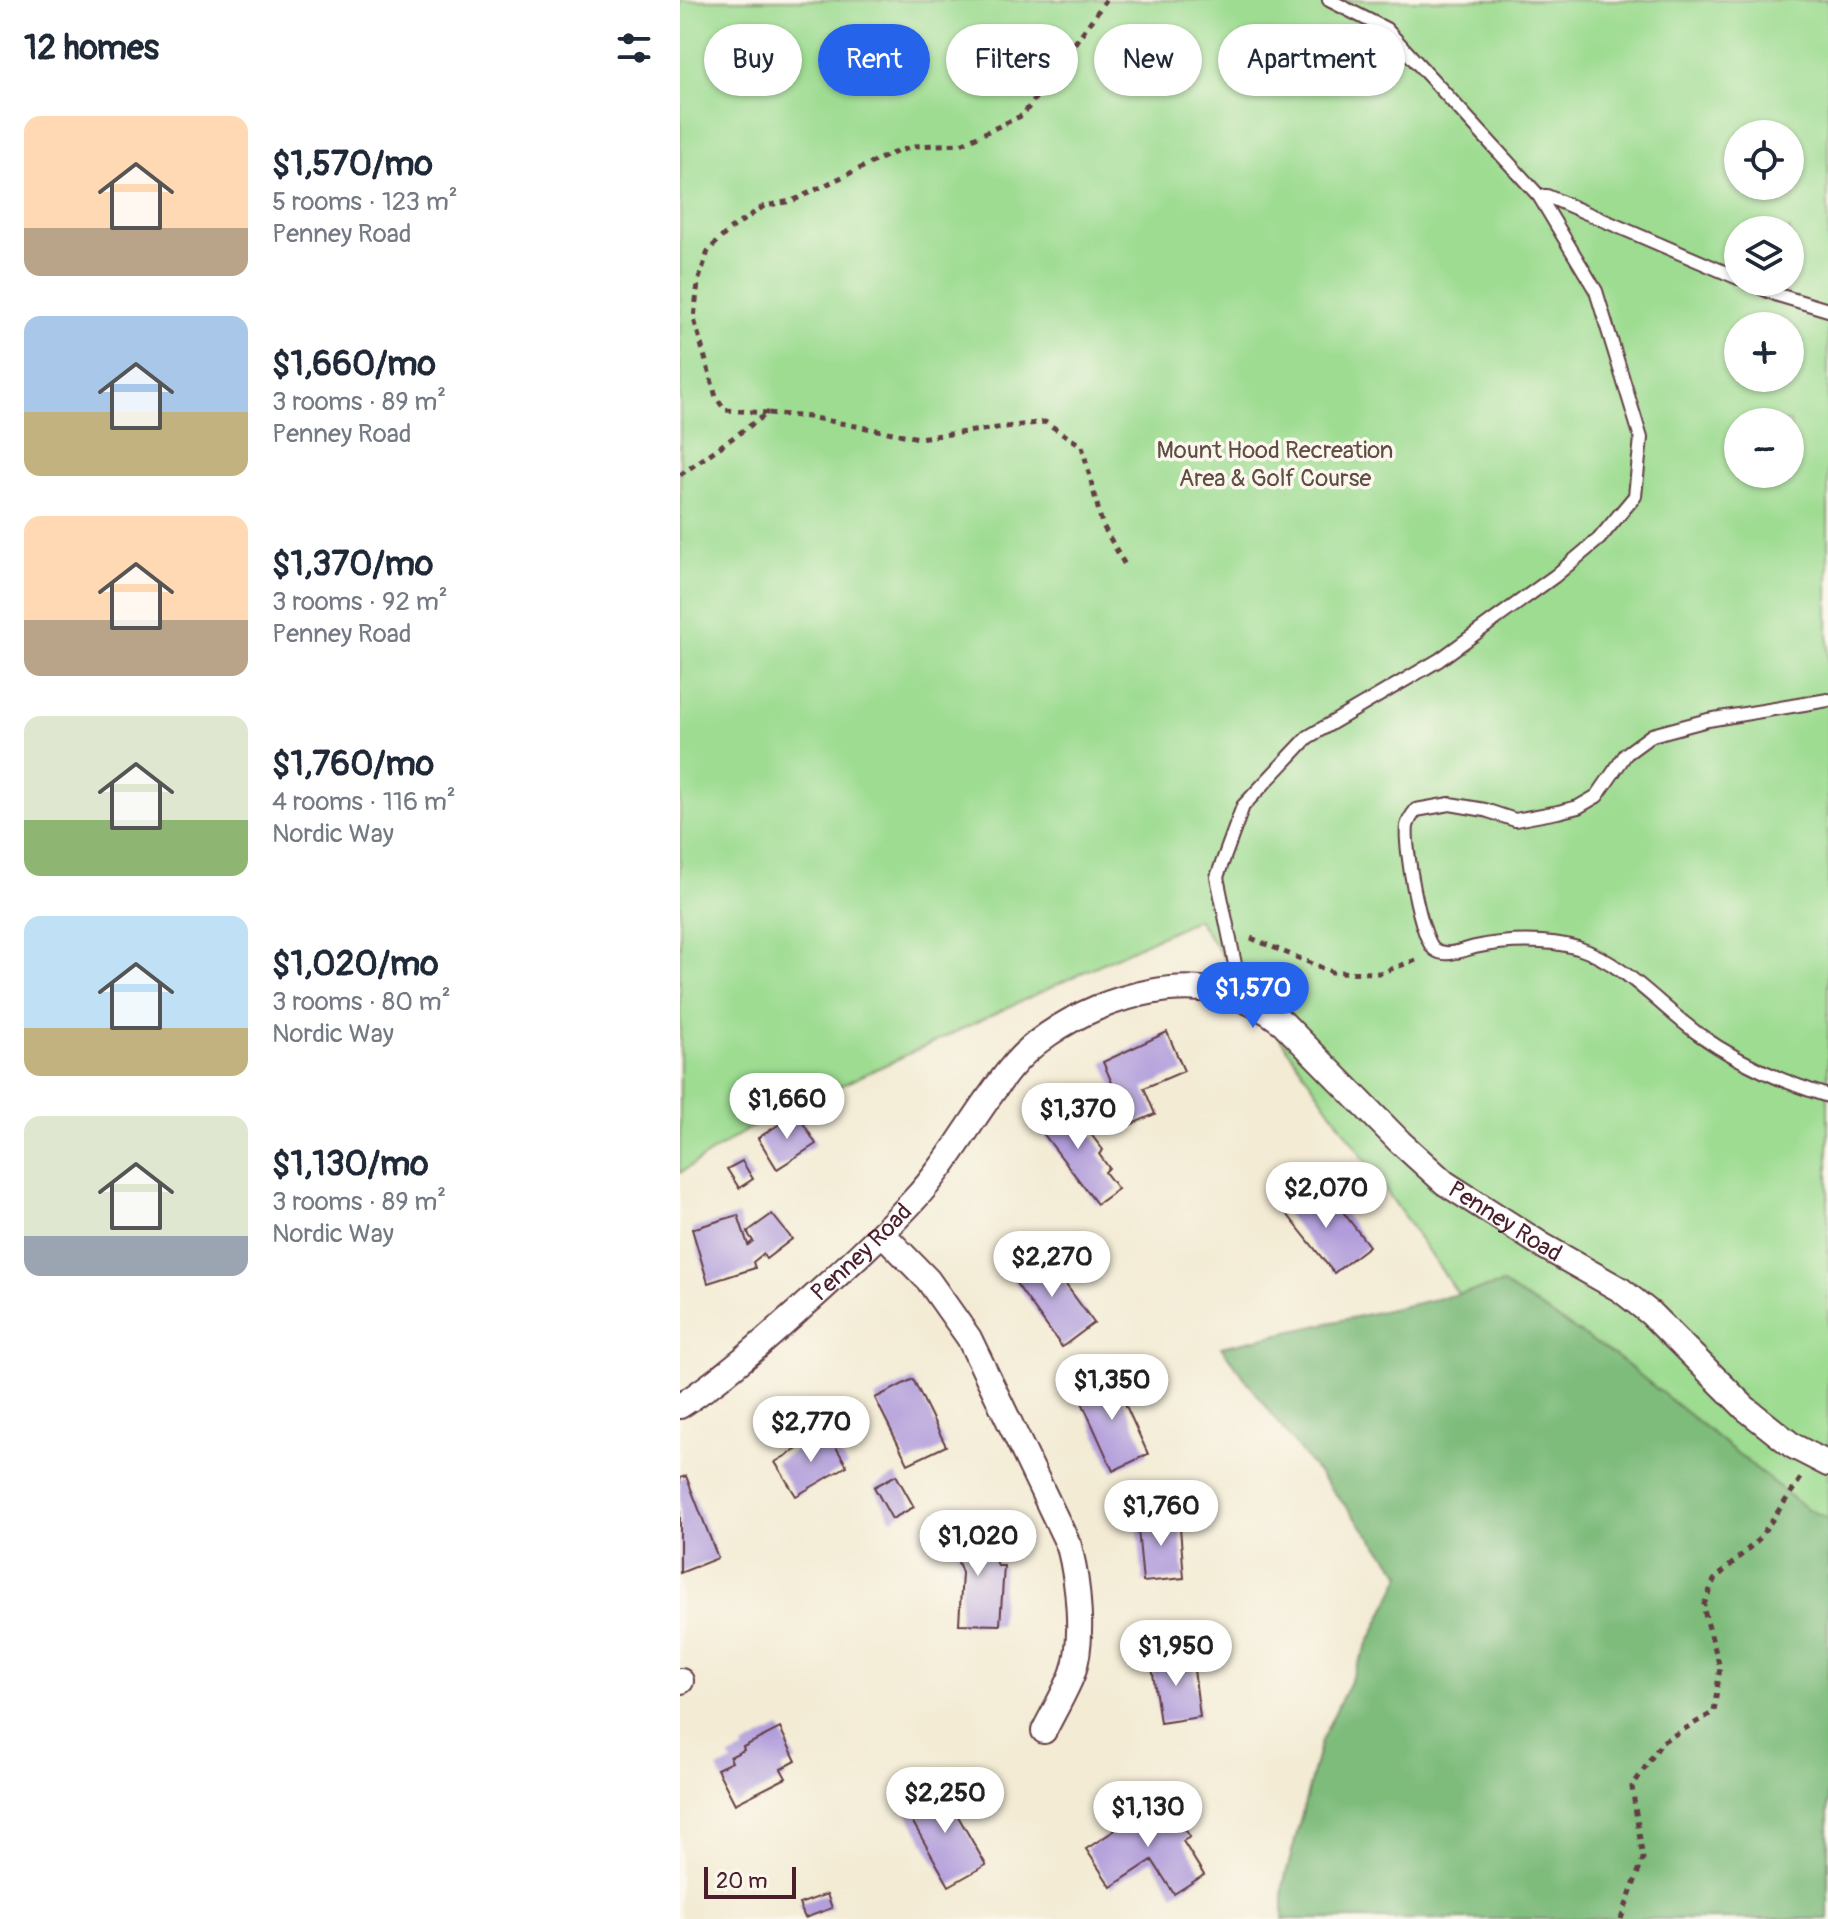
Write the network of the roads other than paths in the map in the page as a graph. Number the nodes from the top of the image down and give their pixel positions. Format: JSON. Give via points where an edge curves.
{"nodes":[{"id":1,"x":1329,"y":0,"type":"edge"},
{"id":2,"x":1539,"y":196,"type":"junction"},
{"id":3,"x":1724,"y":272,"type":"edge"},
{"id":4,"x":1781,"y":296,"type":"edge"},
{"id":5,"x":1828,"y":310,"type":"edge"},
{"id":6,"x":1828,"y":700,"type":"edge"},
{"id":7,"x":1242,"y":998,"type":"junction"},
{"id":8,"x":1828,"y":1096,"type":"edge"},
{"id":9,"x":883,"y":1234,"type":"junction"},
{"id":10,"x":680,"y":1406,"type":"edge"},
{"id":11,"x":1818,"y":1459,"type":"edge"},
{"id":12,"x":1044,"y":1731,"type":"dead end"}],
"edges":[{"from":1,"to":2,"type":"lane","via":[[1386,29]]},
{"from":2,"to":3,"type":"lane"},
{"from":2,"to":7,"type":"lane","via":[[1596,291],[1617,356],[1641,438],[1635,496],[1599,539],[1518,604],[1439,660],[1308,737],[1243,806],[1217,877]]},
{"from":4,"to":5,"type":"lane"},
{"from":6,"to":8,"type":"lane","via":[[1652,735],[1626,754],[1597,796],[1578,807],[1515,820],[1450,804],[1416,810],[1407,828],[1409,862],[1427,937],[1438,952],[1500,943],[1580,949],[1609,963],[1720,1048]]},
{"from":7,"to":9,"type":"street","name":"Penney Road","via":[[1201,989],[1153,992],[1102,1007],[1053,1031],[1011,1068],[918,1196]]},
{"from":7,"to":11,"type":"street","name":"Penney Road","via":[[1283,1023],[1445,1183],[1621,1290],[1745,1408]]},
{"from":9,"to":10,"type":"street","name":"Penney Road","via":[[766,1340]]},
{"from":9,"to":12,"type":"street","via":[[928,1280],[969,1338],[1069,1546],[1079,1645],[1073,1673]]}]}
